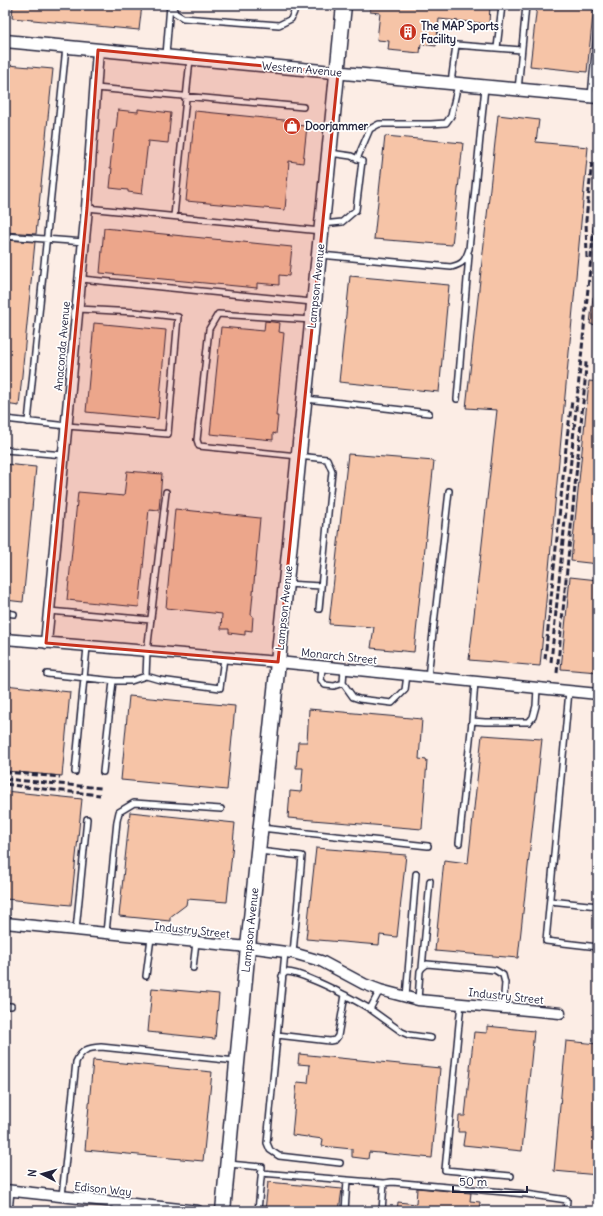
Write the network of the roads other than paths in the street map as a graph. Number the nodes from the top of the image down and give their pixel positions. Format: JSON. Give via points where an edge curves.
{"nodes":[{"id":1,"x":171,"y":5,"type":"edge"},
{"id":2,"x":297,"y":5,"type":"edge"},
{"id":3,"x":344,"y":5,"type":"edge"},
{"id":4,"x":502,"y":5,"type":"edge"},
{"id":5,"x":526,"y":5,"type":"edge"},
{"id":6,"x":598,"y":21,"type":"edge"},
{"id":7,"x":5,"y":41,"type":"edge"},
{"id":8,"x":66,"y":47,"type":"junction"},
{"id":9,"x":498,"y":48,"type":"junction"},
{"id":10,"x":98,"y":50,"type":"junction"},
{"id":11,"x":522,"y":50,"type":"junction"},
{"id":12,"x":165,"y":56,"type":"junction"},
{"id":13,"x":190,"y":59,"type":"junction"},
{"id":14,"x":338,"y":73,"type":"junction"},
{"id":15,"x":455,"y":83,"type":"junction"},
{"id":16,"x":485,"y":86,"type":"junction"},
{"id":17,"x":96,"y":88,"type":"junction"},
{"id":18,"x":518,"y":90,"type":"junction"},
{"id":19,"x":186,"y":97,"type":"junction"},
{"id":20,"x":594,"y":97,"type":"edge"},
{"id":21,"x":303,"y":107,"type":"dead end"},
{"id":22,"x":330,"y":153,"type":"junction"},
{"id":23,"x":357,"y":159,"type":"junction"},
{"id":24,"x":87,"y":208,"type":"junction"},
{"id":25,"x":174,"y":216,"type":"junction"},
{"id":26,"x":322,"y":228,"type":"junction"},
{"id":27,"x":5,"y":236,"type":"edge"},
{"id":28,"x":46,"y":239,"type":"junction"},
{"id":29,"x":84,"y":242,"type":"junction"},
{"id":30,"x":469,"y":249,"type":"junction"},
{"id":31,"x":319,"y":255,"type":"junction"},
{"id":32,"x":80,"y":279,"type":"junction"},
{"id":33,"x":315,"y":302,"type":"junction"},
{"id":34,"x":78,"y":309,"type":"junction"},
{"id":35,"x":313,"y":320,"type":"junction"},
{"id":36,"x":305,"y":399,"type":"junction"},
{"id":37,"x":457,"y":399,"type":"dead end"},
{"id":38,"x":429,"y":413,"type":"dead end"},
{"id":39,"x":5,"y":419,"type":"edge"},
{"id":40,"x":28,"y":422,"type":"junction"},
{"id":41,"x":66,"y":426,"type":"junction"},
{"id":42,"x":5,"y":450,"type":"edge"},
{"id":43,"x":64,"y":455,"type":"junction"},
{"id":44,"x":299,"y":456,"type":"junction"},
{"id":45,"x":449,"y":491,"type":"dead end"},
{"id":46,"x":166,"y":492,"type":"dead end"},
{"id":47,"x":286,"y":584,"type":"junction"},
{"id":48,"x":321,"y":586,"type":"junction"},
{"id":49,"x":319,"y":609,"type":"dead end"},
{"id":50,"x":49,"y":611,"type":"junction"},
{"id":51,"x":5,"y":614,"type":"edge"},
{"id":52,"x":14,"y":614,"type":"dead end"},
{"id":53,"x":151,"y":620,"type":"junction"},
{"id":54,"x":5,"y":639,"type":"edge"},
{"id":55,"x":46,"y":643,"type":"junction"},
{"id":56,"x":87,"y":647,"type":"junction"},
{"id":57,"x":148,"y":652,"type":"junction"},
{"id":58,"x":224,"y":658,"type":"junction"},
{"id":59,"x":278,"y":662,"type":"junction"},
{"id":60,"x":322,"y":667,"type":"junction"},
{"id":61,"x":344,"y":669,"type":"junction"},
{"id":62,"x":47,"y":674,"type":"dead end"},
{"id":63,"x":407,"y":675,"type":"junction"},
{"id":64,"x":146,"y":676,"type":"junction"},
{"id":65,"x":428,"y":677,"type":"junction"},
{"id":66,"x":84,"y":678,"type":"junction"},
{"id":67,"x":113,"y":681,"type":"junction"},
{"id":68,"x":475,"y":682,"type":"junction"},
{"id":69,"x":343,"y":683,"type":"junction"},
{"id":70,"x":537,"y":688,"type":"junction"},
{"id":71,"x":569,"y":691,"type":"junction"},
{"id":72,"x":598,"y":694,"type":"edge"},
{"id":73,"x":472,"y":720,"type":"junction"},
{"id":74,"x":75,"y":772,"type":"dead end"},
{"id":75,"x":103,"y":772,"type":"dead end"},
{"id":76,"x":221,"y":809,"type":"dead end"},
{"id":77,"x":88,"y":818,"type":"dead end"},
{"id":78,"x":260,"y":828,"type":"junction"},
{"id":79,"x":459,"y":843,"type":"dead end"},
{"id":80,"x":428,"y":846,"type":"dead end"},
{"id":81,"x":258,"y":851,"type":"junction"},
{"id":82,"x":416,"y":874,"type":"dead end"},
{"id":83,"x":430,"y":881,"type":"dead end"},
{"id":84,"x":550,"y":901,"type":"junction"},
{"id":85,"x":598,"y":906,"type":"edge"},
{"id":86,"x":5,"y":923,"type":"edge"},
{"id":87,"x":76,"y":930,"type":"junction"},
{"id":88,"x":106,"y":933,"type":"junction"},
{"id":89,"x":151,"y":938,"type":"junction"},
{"id":90,"x":196,"y":942,"type":"junction"},
{"id":91,"x":598,"y":946,"type":"edge"},
{"id":92,"x":248,"y":947,"type":"junction"},
{"id":93,"x":289,"y":952,"type":"junction"},
{"id":94,"x":193,"y":968,"type":"dead end"},
{"id":95,"x":422,"y":968,"type":"junction"},
{"id":96,"x":146,"y":976,"type":"dead end"},
{"id":97,"x":282,"y":976,"type":"junction"},
{"id":98,"x":380,"y":990,"type":"junction"},
{"id":99,"x":345,"y":995,"type":"junction"},
{"id":100,"x":406,"y":997,"type":"junction"},
{"id":101,"x":418,"y":1000,"type":"junction"},
{"id":102,"x":461,"y":1003,"type":"junction"},
{"id":103,"x":5,"y":1006,"type":"edge"},
{"id":104,"x":11,"y":1006,"type":"dead end"},
{"id":105,"x":503,"y":1007,"type":"junction"},
{"id":106,"x":370,"y":1009,"type":"junction"},
{"id":107,"x":560,"y":1013,"type":"dead end"},
{"id":108,"x":277,"y":1035,"type":"junction"},
{"id":109,"x":431,"y":1038,"type":"dead end"},
{"id":110,"x":237,"y":1061,"type":"junction"},
{"id":111,"x":340,"y":1163,"type":"dead end"},
{"id":112,"x":228,"y":1164,"type":"junction"},
{"id":113,"x":261,"y":1173,"type":"junction"},
{"id":114,"x":512,"y":1176,"type":"dead end"},
{"id":115,"x":347,"y":1180,"type":"junction"},
{"id":116,"x":384,"y":1183,"type":"junction"},
{"id":117,"x":8,"y":1191,"type":"edge"},
{"id":118,"x":62,"y":1196,"type":"junction"},
{"id":119,"x":117,"y":1207,"type":"edge"},
{"id":120,"x":9,"y":1211,"type":"edge"},
{"id":121,"x":198,"y":1211,"type":"edge"},
{"id":122,"x":223,"y":1211,"type":"edge"},
{"id":123,"x":258,"y":1211,"type":"edge"},
{"id":124,"x":345,"y":1211,"type":"edge"},
{"id":125,"x":382,"y":1211,"type":"edge"},
{"id":126,"x":566,"y":1211,"type":"edge"}],
"edges":[{"from":1,"to":2,"type":"lane","via":[[175,13],[183,18],[279,25],[291,19]]},
{"from":1,"to":12,"type":"lane"},
{"from":3,"to":14,"type":"main road","name":"Lampson Avenue"},
{"from":4,"to":9,"type":"lane"},
{"from":5,"to":11,"type":"lane"},
{"from":6,"to":20,"type":"lane"},
{"from":7,"to":8,"type":"street","name":"Western Avenue"},
{"from":8,"to":10,"type":"street","name":"Western Avenue"},
{"from":8,"to":28,"type":"lane"},
{"from":9,"to":11,"type":"lane"},
{"from":9,"to":15,"type":"lane","via":[[456,45]]},
{"from":10,"to":12,"type":"street","name":"Western Avenue"},
{"from":10,"to":17,"type":"street","name":"Anaconda Avenue"},
{"from":11,"to":18,"type":"lane"},
{"from":12,"to":13,"type":"street","name":"Western Avenue"},
{"from":13,"to":14,"type":"street","name":"Western Avenue"},
{"from":13,"to":19,"type":"lane"},
{"from":14,"to":15,"type":"street","name":"Western Avenue"},
{"from":14,"to":22,"type":"main road","name":"Lampson Avenue"},
{"from":15,"to":16,"type":"street","name":"Western Avenue"},
{"from":15,"to":23,"type":"lane","via":[[451,116],[446,123],[379,124],[370,129]]},
{"from":16,"to":18,"type":"street","name":"Western Avenue"},
{"from":16,"to":30,"type":"lane"},
{"from":17,"to":19,"type":"lane"},
{"from":17,"to":24,"type":"street","name":"Anaconda Avenue"},
{"from":18,"to":20,"type":"street","name":"Western Avenue"},
{"from":19,"to":21,"type":"lane"},
{"from":19,"to":25,"type":"lane"},
{"from":22,"to":23,"type":"lane"},
{"from":22,"to":26,"type":"main road","name":"Lampson Avenue"},
{"from":23,"to":26,"type":"lane","via":[[362,161],[356,210],[342,222]]},
{"from":24,"to":25,"type":"lane"},
{"from":24,"to":29,"type":"street","name":"Anaconda Avenue"},
{"from":25,"to":26,"type":"lane"},
{"from":26,"to":31,"type":"main road","name":"Lampson Avenue"},
{"from":27,"to":28,"type":"lane"},
{"from":28,"to":29,"type":"lane"},
{"from":28,"to":40,"type":"lane"},
{"from":29,"to":32,"type":"street","name":"Anaconda Avenue"},
{"from":30,"to":31,"type":"lane","via":[[466,259],[460,265],[451,266]]},
{"from":30,"to":37,"type":"lane"},
{"from":31,"to":33,"type":"main road","name":"Lampson Avenue"},
{"from":32,"to":33,"type":"lane"},
{"from":32,"to":34,"type":"street","name":"Anaconda Avenue"},
{"from":33,"to":35,"type":"main road","name":"Lampson Avenue"},
{"from":34,"to":41,"type":"street","name":"Anaconda Avenue"},
{"from":34,"to":41,"type":"lane","via":[[178,317],[168,434]]},
{"from":35,"to":36,"type":"main road","name":"Lampson Avenue"},
{"from":35,"to":44,"type":"lane","via":[[218,314],[209,329],[196,440],[199,446]]},
{"from":36,"to":38,"type":"lane"},
{"from":36,"to":44,"type":"main road","name":"Lampson Avenue"},
{"from":39,"to":40,"type":"lane"},
{"from":40,"to":41,"type":"lane"},
{"from":41,"to":43,"type":"street","name":"Anaconda Avenue"},
{"from":42,"to":43,"type":"lane"},
{"from":43,"to":50,"type":"street","name":"Anaconda Avenue"},
{"from":44,"to":47,"type":"main road","name":"Lampson Avenue"},
{"from":44,"to":48,"type":"lane","via":[[327,459],[332,471]]},
{"from":45,"to":65,"type":"lane"},
{"from":46,"to":53,"type":"lane"},
{"from":47,"to":48,"type":"lane"},
{"from":47,"to":59,"type":"main road","name":"Lampson Avenue"},
{"from":48,"to":49,"type":"lane"},
{"from":50,"to":53,"type":"lane"},
{"from":50,"to":55,"type":"street","name":"Anaconda Avenue"},
{"from":51,"to":52,"type":"lane"},
{"from":53,"to":57,"type":"lane"},
{"from":54,"to":55,"type":"street","name":"Monarch Street"},
{"from":55,"to":56,"type":"street","name":"Monarch Street"},
{"from":56,"to":57,"type":"street","name":"Monarch Street"},
{"from":56,"to":66,"type":"lane"},
{"from":57,"to":58,"type":"street","name":"Monarch Street"},
{"from":57,"to":64,"type":"lane"},
{"from":58,"to":59,"type":"street","name":"Monarch Street"},
{"from":58,"to":64,"type":"lane","via":[[220,688]]},
{"from":59,"to":60,"type":"street","name":"Monarch Street"},
{"from":59,"to":78,"type":"main road","name":"Lampson Avenue"},
{"from":60,"to":61,"type":"street","name":"Monarch Street"},
{"from":60,"to":69,"type":"lane","via":[[321,680],[325,685]]},
{"from":61,"to":63,"type":"street","name":"Monarch Street"},
{"from":61,"to":69,"type":"lane"},
{"from":62,"to":66,"type":"lane"},
{"from":63,"to":65,"type":"street","name":"Monarch Street"},
{"from":63,"to":69,"type":"lane","via":[[406,690],[392,703],[353,697]]},
{"from":64,"to":67,"type":"lane","via":[[131,681]]},
{"from":65,"to":68,"type":"street","name":"Monarch Street"},
{"from":66,"to":67,"type":"lane"},
{"from":66,"to":74,"type":"lane"},
{"from":67,"to":75,"type":"lane"},
{"from":68,"to":70,"type":"street","name":"Monarch Street"},
{"from":68,"to":73,"type":"lane"},
{"from":70,"to":71,"type":"street","name":"Monarch Street"},
{"from":70,"to":73,"type":"lane","via":[[536,706],[529,722]]},
{"from":71,"to":72,"type":"street","name":"Monarch Street"},
{"from":71,"to":84,"type":"lane"},
{"from":73,"to":79,"type":"lane"},
{"from":76,"to":88,"type":"lane","via":[[134,803],[119,812]]},
{"from":77,"to":87,"type":"lane"},
{"from":78,"to":80,"type":"lane"},
{"from":78,"to":81,"type":"main road","name":"Lampson Avenue"},
{"from":81,"to":92,"type":"main road","name":"Lampson Avenue"},
{"from":81,"to":93,"type":"lane","via":[[302,856]]},
{"from":82,"to":100,"type":"lane"},
{"from":83,"to":95,"type":"lane"},
{"from":84,"to":85,"type":"lane"},
{"from":84,"to":91,"type":"lane","via":[[546,941]]},
{"from":86,"to":87,"type":"street","name":"Industry Street"},
{"from":87,"to":88,"type":"street","name":"Industry Street"},
{"from":88,"to":89,"type":"street","name":"Industry Street"},
{"from":89,"to":90,"type":"street","name":"Industry Street"},
{"from":89,"to":96,"type":"lane"},
{"from":90,"to":92,"type":"street","name":"Industry Street"},
{"from":90,"to":94,"type":"lane"},
{"from":92,"to":93,"type":"street","name":"Industry Street"},
{"from":92,"to":110,"type":"main road","name":"Lampson Avenue"},
{"from":93,"to":97,"type":"lane"},
{"from":93,"to":98,"type":"street","name":"Industry Street","via":[[321,961]]},
{"from":95,"to":101,"type":"lane"},
{"from":95,"to":105,"type":"lane","via":[[427,964],[495,970],[502,975],[505,982]]},
{"from":97,"to":99,"type":"lane","via":[[286,972],[301,975]]},
{"from":97,"to":108,"type":"lane"},
{"from":98,"to":100,"type":"street","name":"Industry Street"},
{"from":98,"to":106,"type":"lane"},
{"from":99,"to":106,"type":"lane"},
{"from":99,"to":108,"type":"lane","via":[[338,1036],[335,1040]]},
{"from":100,"to":101,"type":"street","name":"Industry Street"},
{"from":101,"to":102,"type":"street","name":"Industry Street"},
{"from":102,"to":105,"type":"street","name":"Industry Street"},
{"from":102,"to":114,"type":"lane","via":[[446,1170]]},
{"from":103,"to":104,"type":"lane"},
{"from":105,"to":107,"type":"street","name":"Industry Street"},
{"from":106,"to":109,"type":"lane","via":[[402,1032]]},
{"from":108,"to":111,"type":"lane","via":[[267,1143],[270,1150],[278,1156]]},
{"from":110,"to":112,"type":"main road","name":"Lampson Avenue"},
{"from":110,"to":118,"type":"lane","via":[[101,1047],[85,1050],[76,1062]]},
{"from":112,"to":113,"type":"lane","via":[[262,1167]]},
{"from":112,"to":122,"type":"main road","name":"Lampson Avenue"},
{"from":113,"to":115,"type":"lane"},
{"from":113,"to":123,"type":"lane"},
{"from":115,"to":116,"type":"lane"},
{"from":115,"to":124,"type":"lane"},
{"from":116,"to":125,"type":"lane"},
{"from":116,"to":126,"type":"lane","via":[[478,1189],[567,1200]]},
{"from":117,"to":118,"type":"street","name":"Edison Way"},
{"from":117,"to":120,"type":"lane"},
{"from":118,"to":119,"type":"street","name":"Edison Way"},
{"from":119,"to":121,"type":"street","name":"Edison Way"}]}
